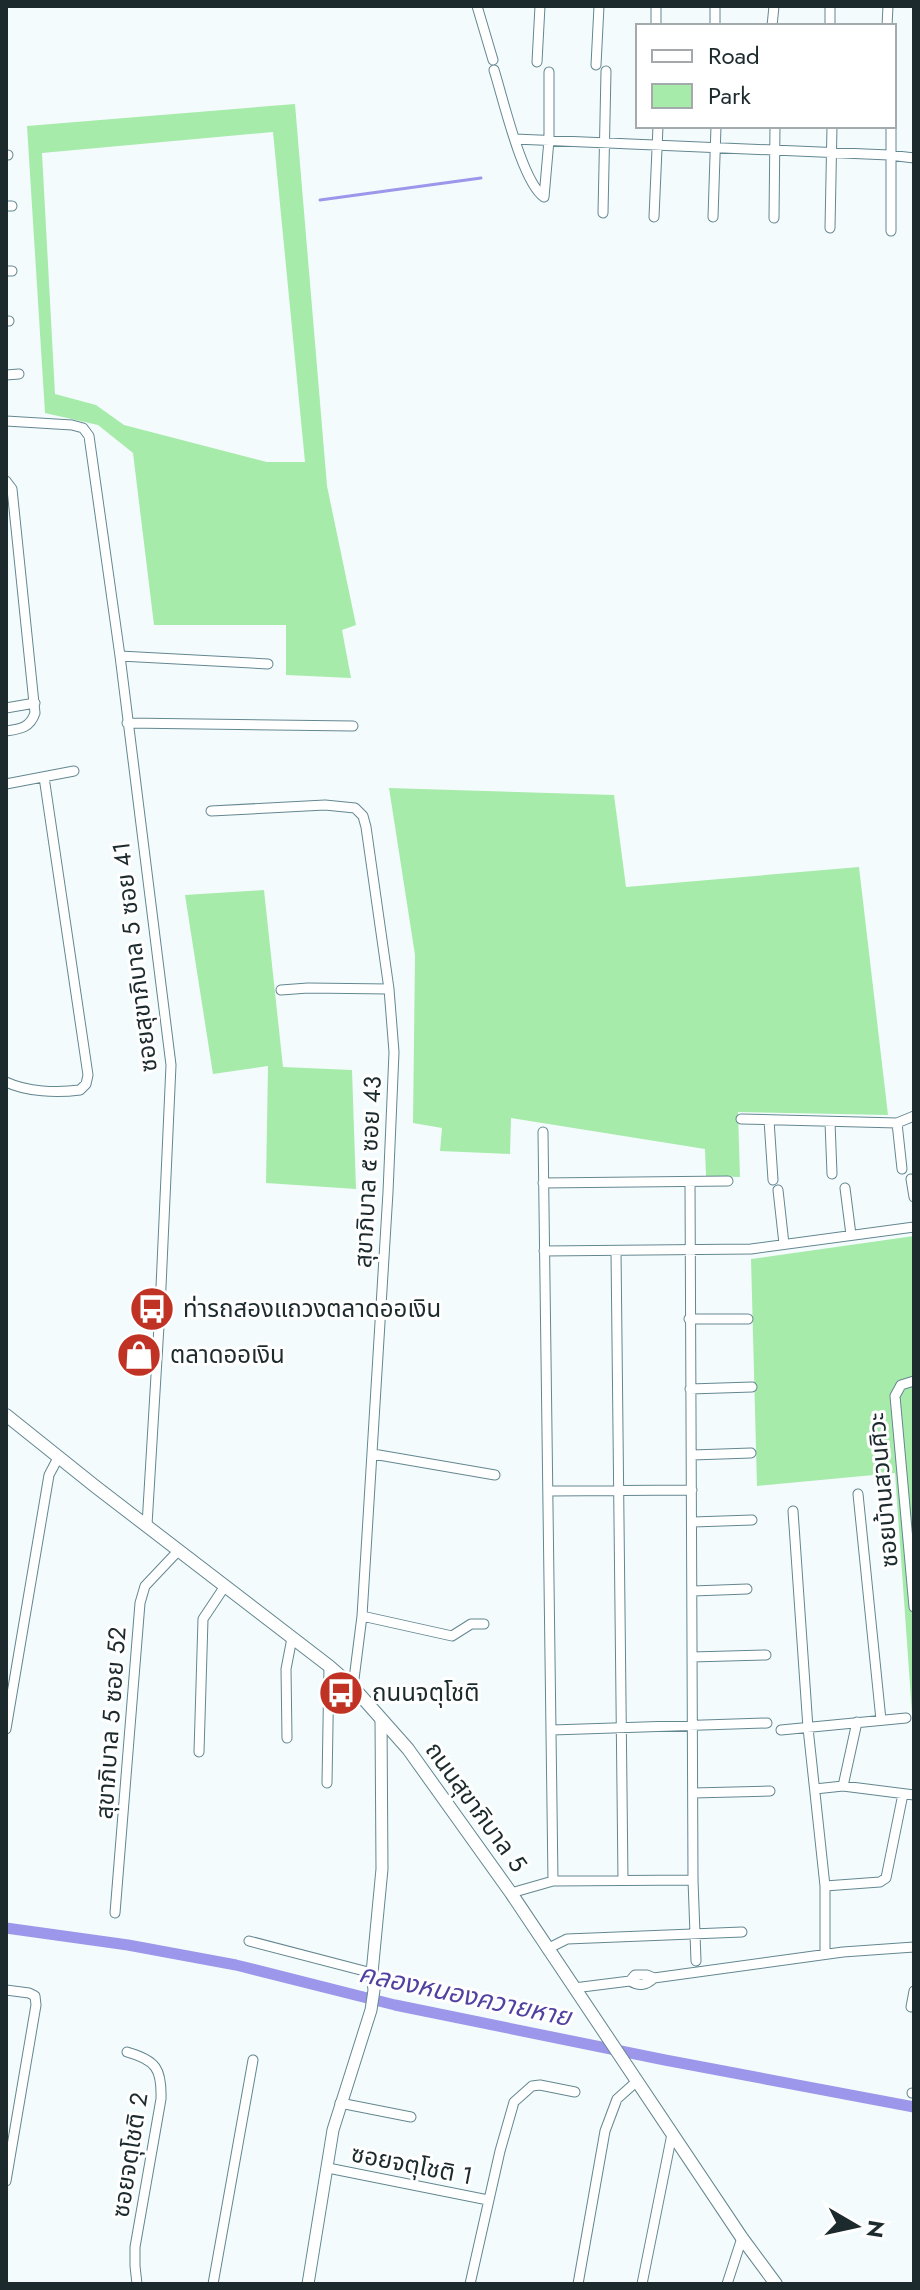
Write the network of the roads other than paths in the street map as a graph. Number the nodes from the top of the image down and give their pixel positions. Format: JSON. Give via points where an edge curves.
{"nodes":[{"id":1,"x":477,"y":6,"type":"edge"},
{"id":2,"x":540,"y":6,"type":"edge"},
{"id":3,"x":599,"y":6,"type":"edge"},
{"id":4,"x":537,"y":62,"type":"dead end"},
{"id":5,"x":596,"y":65,"type":"dead end"},
{"id":6,"x":606,"y":71,"type":"dead end"},
{"id":7,"x":549,"y":72,"type":"dead end"},
{"id":8,"x":658,"y":128,"type":"edge"},
{"id":9,"x":716,"y":128,"type":"edge"},
{"id":10,"x":775,"y":128,"type":"edge"},
{"id":11,"x":832,"y":128,"type":"edge"},
{"id":12,"x":891,"y":128,"type":"edge"},
{"id":13,"x":515,"y":139,"type":"junction"},
{"id":14,"x":549,"y":140,"type":"junction"},
{"id":15,"x":605,"y":143,"type":"junction"},
{"id":16,"x":658,"y":145,"type":"junction"},
{"id":17,"x":716,"y":149,"type":"junction"},
{"id":18,"x":775,"y":150,"type":"junction"},
{"id":19,"x":830,"y":152,"type":"junction"},
{"id":20,"x":889,"y":155,"type":"junction"},
{"id":21,"x":914,"y":158,"type":"edge"},
{"id":22,"x":603,"y":213,"type":"dead end"},
{"id":23,"x":654,"y":217,"type":"dead end"},
{"id":24,"x":713,"y":217,"type":"dead end"},
{"id":25,"x":774,"y":218,"type":"dead end"},
{"id":26,"x":830,"y":228,"type":"dead end"},
{"id":27,"x":891,"y":231,"type":"dead end"},
{"id":28,"x":19,"y":374,"type":"dead end"},
{"id":29,"x":6,"y":375,"type":"edge"},
{"id":30,"x":6,"y":421,"type":"edge"},
{"id":31,"x":6,"y":481,"type":"edge"},
{"id":32,"x":120,"y":656,"type":"junction"},
{"id":33,"x":268,"y":664,"type":"dead end"},
{"id":34,"x":35,"y":703,"type":"junction"},
{"id":35,"x":6,"y":708,"type":"edge"},
{"id":36,"x":127,"y":723,"type":"junction"},
{"id":37,"x":353,"y":726,"type":"dead end"},
{"id":38,"x":6,"y":731,"type":"edge"},
{"id":39,"x":74,"y":771,"type":"dead end"},
{"id":40,"x":44,"y":777,"type":"junction"},
{"id":41,"x":6,"y":784,"type":"edge"},
{"id":42,"x":211,"y":811,"type":"dead end"},
{"id":43,"x":389,"y":989,"type":"junction"},
{"id":44,"x":281,"y":990,"type":"dead end"},
{"id":45,"x":9,"y":1086,"type":"edge"},
{"id":46,"x":914,"y":1116,"type":"edge"},
{"id":47,"x":741,"y":1119,"type":"dead end"},
{"id":48,"x":769,"y":1120,"type":"junction"},
{"id":49,"x":830,"y":1122,"type":"junction"},
{"id":50,"x":897,"y":1123,"type":"junction"},
{"id":51,"x":543,"y":1132,"type":"dead end"},
{"id":52,"x":902,"y":1169,"type":"dead end"},
{"id":53,"x":832,"y":1174,"type":"dead end"},
{"id":54,"x":911,"y":1179,"type":"dead end"},
{"id":55,"x":728,"y":1181,"type":"dead end"},
{"id":56,"x":690,"y":1182,"type":"junction"},
{"id":57,"x":543,"y":1183,"type":"junction"},
{"id":58,"x":845,"y":1188,"type":"dead end"},
{"id":59,"x":914,"y":1197,"type":"edge"},
{"id":60,"x":914,"y":1227,"type":"edge"},
{"id":61,"x":851,"y":1235,"type":"junction"},
{"id":62,"x":784,"y":1244,"type":"junction"},
{"id":63,"x":690,"y":1250,"type":"junction"},
{"id":64,"x":544,"y":1251,"type":"junction"},
{"id":65,"x":616,"y":1251,"type":"junction"},
{"id":66,"x":689,"y":1319,"type":"junction"},
{"id":67,"x":748,"y":1319,"type":"dead end"},
{"id":68,"x":914,"y":1381,"type":"edge"},
{"id":69,"x":752,"y":1387,"type":"dead end"},
{"id":70,"x":690,"y":1389,"type":"junction"},
{"id":71,"x":6,"y":1415,"type":"edge"},
{"id":72,"x":751,"y":1453,"type":"dead end"},
{"id":73,"x":373,"y":1454,"type":"junction"},
{"id":74,"x":692,"y":1455,"type":"junction"},
{"id":75,"x":59,"y":1456,"type":"junction"},
{"id":76,"x":495,"y":1475,"type":"dead end"},
{"id":77,"x":692,"y":1490,"type":"junction"},
{"id":78,"x":549,"y":1491,"type":"junction"},
{"id":79,"x":618,"y":1491,"type":"junction"},
{"id":80,"x":858,"y":1494,"type":"dead end"},
{"id":81,"x":793,"y":1511,"type":"dead end"},
{"id":82,"x":752,"y":1520,"type":"dead end"},
{"id":83,"x":693,"y":1522,"type":"junction"},
{"id":84,"x":147,"y":1525,"type":"junction"},
{"id":85,"x":179,"y":1550,"type":"junction"},
{"id":86,"x":225,"y":1586,"type":"junction"},
{"id":87,"x":747,"y":1589,"type":"dead end"},
{"id":88,"x":693,"y":1591,"type":"junction"},
{"id":89,"x":914,"y":1607,"type":"edge"},
{"id":90,"x":362,"y":1616,"type":"junction"},
{"id":91,"x":484,"y":1624,"type":"dead end"},
{"id":92,"x":292,"y":1638,"type":"junction"},
{"id":93,"x":766,"y":1655,"type":"dead end"},
{"id":94,"x":692,"y":1657,"type":"junction"},
{"id":95,"x":329,"y":1666,"type":"junction"},
{"id":96,"x":353,"y":1687,"type":"junction"},
{"id":97,"x":906,"y":1718,"type":"dead end"},
{"id":98,"x":381,"y":1719,"type":"junction"},
{"id":99,"x":881,"y":1720,"type":"junction"},
{"id":100,"x":857,"y":1722,"type":"junction"},
{"id":101,"x":767,"y":1723,"type":"dead end"},
{"id":102,"x":692,"y":1725,"type":"junction"},
{"id":103,"x":621,"y":1728,"type":"junction"},
{"id":104,"x":808,"y":1728,"type":"junction"},
{"id":105,"x":6,"y":1729,"type":"edge"},
{"id":106,"x":552,"y":1730,"type":"junction"},
{"id":107,"x":781,"y":1730,"type":"dead end"},
{"id":108,"x":287,"y":1738,"type":"dead end"},
{"id":109,"x":199,"y":1752,"type":"dead end"},
{"id":110,"x":327,"y":1783,"type":"dead end"},
{"id":111,"x":843,"y":1786,"type":"junction"},
{"id":112,"x":815,"y":1789,"type":"junction"},
{"id":113,"x":770,"y":1791,"type":"dead end"},
{"id":114,"x":693,"y":1793,"type":"junction"},
{"id":115,"x":903,"y":1794,"type":"junction"},
{"id":116,"x":914,"y":1795,"type":"edge"},
{"id":117,"x":623,"y":1880,"type":"junction"},
{"id":118,"x":693,"y":1880,"type":"junction"},
{"id":119,"x":553,"y":1881,"type":"junction"},
{"id":120,"x":825,"y":1886,"type":"junction"},
{"id":121,"x":511,"y":1893,"type":"junction"},
{"id":122,"x":115,"y":1913,"type":"dead end"},
{"id":123,"x":742,"y":1932,"type":"dead end"},
{"id":124,"x":694,"y":1933,"type":"junction"},
{"id":125,"x":249,"y":1941,"type":"dead end"},
{"id":126,"x":914,"y":1947,"type":"edge"},
{"id":127,"x":547,"y":1949,"type":"junction"},
{"id":128,"x":825,"y":1954,"type":"junction"},
{"id":129,"x":696,"y":1961,"type":"dead end"},
{"id":130,"x":372,"y":1973,"type":"junction"},
{"id":131,"x":574,"y":1988,"type":"junction"},
{"id":132,"x":6,"y":1990,"type":"edge"},
{"id":133,"x":914,"y":1991,"type":"edge"},
{"id":134,"x":911,"y":2007,"type":"dead end"},
{"id":135,"x":127,"y":2052,"type":"dead end"},
{"id":136,"x":253,"y":2060,"type":"dead end"},
{"id":137,"x":636,"y":2082,"type":"junction"},
{"id":138,"x":575,"y":2092,"type":"dead end"},
{"id":139,"x":340,"y":2103,"type":"junction"},
{"id":140,"x":411,"y":2117,"type":"dead end"},
{"id":141,"x":672,"y":2134,"type":"junction"},
{"id":142,"x":328,"y":2168,"type":"junction"},
{"id":143,"x":6,"y":2181,"type":"edge"},
{"id":144,"x":488,"y":2200,"type":"junction"},
{"id":145,"x":742,"y":2238,"type":"junction"},
{"id":146,"x":137,"y":2284,"type":"edge"},
{"id":147,"x":213,"y":2284,"type":"edge"},
{"id":148,"x":308,"y":2284,"type":"edge"},
{"id":149,"x":470,"y":2284,"type":"edge"},
{"id":150,"x":578,"y":2284,"type":"edge"},
{"id":151,"x":642,"y":2284,"type":"edge"},
{"id":152,"x":727,"y":2284,"type":"edge"},
{"id":153,"x":776,"y":2284,"type":"edge"}],
"edges":[{"from":1,"to":13,"type":"street"},
{"from":2,"to":4,"type":"street"},
{"from":3,"to":5,"type":"street"},
{"from":6,"to":15,"type":"street"},
{"from":7,"to":14,"type":"street"},
{"from":8,"to":16,"type":"street"},
{"from":9,"to":17,"type":"street"},
{"from":10,"to":18,"type":"street"},
{"from":11,"to":19,"type":"street"},
{"from":12,"to":20,"type":"street"},
{"from":13,"to":14,"type":"street"},
{"from":13,"to":14,"type":"street","via":[[535,191],[544,197]]},
{"from":14,"to":15,"type":"street"},
{"from":15,"to":16,"type":"street"},
{"from":15,"to":22,"type":"street"},
{"from":16,"to":17,"type":"street"},
{"from":16,"to":23,"type":"street"},
{"from":17,"to":18,"type":"street"},
{"from":17,"to":24,"type":"street"},
{"from":18,"to":19,"type":"street"},
{"from":18,"to":25,"type":"street"},
{"from":19,"to":20,"type":"street"},
{"from":19,"to":26,"type":"street"},
{"from":20,"to":21,"type":"street"},
{"from":20,"to":27,"type":"street"},
{"from":28,"to":29,"type":"street"},
{"from":30,"to":32,"type":"street","name":"ซอยสุขาภิบาล 5 ซอย 41","via":[[72,425],[89,436]]},
{"from":31,"to":34,"type":"street","via":[[12,489]]},
{"from":32,"to":33,"type":"street"},
{"from":32,"to":36,"type":"street","name":"ซอยสุขาภิบาล 5 ซอย 41"},
{"from":34,"to":35,"type":"street"},
{"from":34,"to":38,"type":"street","via":[[32,722]]},
{"from":36,"to":37,"type":"street"},
{"from":36,"to":84,"type":"street","name":"ซอยสุขาภิบาล 5 ซอย 41","via":[[171,1065]]},
{"from":39,"to":40,"type":"street"},
{"from":40,"to":41,"type":"street"},
{"from":40,"to":45,"type":"street","via":[[88,1075],[80,1090]]},
{"from":42,"to":43,"type":"street","name":"สุขาภิบาล ๕ ซอย 43","via":[[355,808],[366,827]]},
{"from":43,"to":44,"type":"street"},
{"from":43,"to":73,"type":"street","name":"สุขาภิบาล ๕ ซอย 43","via":[[394,1052]]},
{"from":46,"to":50,"type":"street"},
{"from":47,"to":48,"type":"street"},
{"from":48,"to":49,"type":"street"},
{"from":48,"to":62,"type":"street"},
{"from":49,"to":50,"type":"street"},
{"from":49,"to":53,"type":"street"},
{"from":50,"to":52,"type":"street"},
{"from":51,"to":57,"type":"street"},
{"from":54,"to":59,"type":"street"},
{"from":55,"to":56,"type":"street"},
{"from":56,"to":57,"type":"street"},
{"from":56,"to":63,"type":"street"},
{"from":57,"to":64,"type":"street"},
{"from":58,"to":61,"type":"street"},
{"from":60,"to":61,"type":"street"},
{"from":61,"to":62,"type":"street"},
{"from":62,"to":63,"type":"street"},
{"from":63,"to":65,"type":"street"},
{"from":63,"to":66,"type":"street"},
{"from":64,"to":65,"type":"street"},
{"from":64,"to":78,"type":"street"},
{"from":65,"to":79,"type":"street"},
{"from":66,"to":67,"type":"street"},
{"from":66,"to":70,"type":"street"},
{"from":68,"to":89,"type":"street","name":"ซอยบ้านสวนศิวะ","via":[[901,1385],[895,1396]]},
{"from":69,"to":70,"type":"street"},
{"from":70,"to":74,"type":"street"},
{"from":71,"to":75,"type":"main road","name":"ถนนสุขาภิบาล 5"},
{"from":72,"to":74,"type":"street"},
{"from":73,"to":76,"type":"street"},
{"from":73,"to":90,"type":"street","name":"สุขาภิบาล ๕ ซอย 43"},
{"from":74,"to":77,"type":"street"},
{"from":75,"to":84,"type":"main road","name":"ถนนสุขาภิบาล 5"},
{"from":75,"to":105,"type":"street","via":[[49,1475]]},
{"from":77,"to":79,"type":"street"},
{"from":77,"to":83,"type":"street"},
{"from":78,"to":79,"type":"street"},
{"from":78,"to":106,"type":"street"},
{"from":79,"to":103,"type":"street"},
{"from":80,"to":99,"type":"street"},
{"from":81,"to":104,"type":"street"},
{"from":82,"to":83,"type":"street"},
{"from":83,"to":88,"type":"street"},
{"from":84,"to":85,"type":"main road","name":"ถนนสุขาภิบาล 5"},
{"from":85,"to":86,"type":"main road","name":"ถนนสุขาภิบาล 5"},
{"from":85,"to":122,"type":"street","name":"สุขาภิบาล 5 ซอย 52","via":[[145,1586],[140,1603]]},
{"from":86,"to":92,"type":"main road","name":"ถนนสุขาภิบาล 5"},
{"from":86,"to":109,"type":"street","via":[[203,1619]]},
{"from":87,"to":88,"type":"street"},
{"from":88,"to":94,"type":"street"},
{"from":90,"to":91,"type":"street","via":[[452,1636],[471,1624]]},
{"from":90,"to":96,"type":"street","name":"สุขาภิบาล ๕ ซอย 43"},
{"from":92,"to":95,"type":"main road","name":"ถนนสุขาภิบาล 5"},
{"from":92,"to":108,"type":"street","via":[[286,1669]]},
{"from":93,"to":94,"type":"street"},
{"from":94,"to":102,"type":"street"},
{"from":95,"to":96,"type":"main road","name":"ถนนสุขาภิบาล 5"},
{"from":95,"to":110,"type":"street"},
{"from":96,"to":98,"type":"main road","name":"ถนนสุขาภิบาล 5"},
{"from":97,"to":99,"type":"street"},
{"from":98,"to":121,"type":"main road","name":"ถนนสุขาภิบาล 5"},
{"from":98,"to":130,"type":"street","via":[[382,1869]]},
{"from":99,"to":100,"type":"street"},
{"from":100,"to":104,"type":"street"},
{"from":100,"to":111,"type":"street"},
{"from":101,"to":102,"type":"street"},
{"from":102,"to":103,"type":"street"},
{"from":102,"to":114,"type":"street"},
{"from":103,"to":106,"type":"street"},
{"from":103,"to":117,"type":"street"},
{"from":104,"to":107,"type":"street"},
{"from":104,"to":112,"type":"street"},
{"from":106,"to":119,"type":"street"},
{"from":111,"to":112,"type":"street"},
{"from":111,"to":115,"type":"street"},
{"from":112,"to":120,"type":"street"},
{"from":113,"to":114,"type":"street"},
{"from":114,"to":118,"type":"street"},
{"from":115,"to":116,"type":"street"},
{"from":115,"to":120,"type":"street","via":[[886,1878]]},
{"from":117,"to":118,"type":"street"},
{"from":117,"to":119,"type":"street"},
{"from":118,"to":124,"type":"street"},
{"from":119,"to":121,"type":"street"},
{"from":120,"to":128,"type":"street"},
{"from":121,"to":127,"type":"main road","name":"ถนนสุขาภิบาล 5"},
{"from":123,"to":124,"type":"street"},
{"from":124,"to":127,"type":"street","via":[[567,1939]]},
{"from":124,"to":129,"type":"street"},
{"from":125,"to":130,"type":"street"},
{"from":126,"to":128,"type":"street"},
{"from":127,"to":131,"type":"main road","name":"ถนนสุขาภิบาล 5"},
{"from":128,"to":131,"type":"street","via":[[654,1978],[647,1984]]},
{"from":130,"to":139,"type":"street","via":[[371,2010]]},
{"from":131,"to":137,"type":"main road","name":"ถนนสุขาภิบาล 5"},
{"from":132,"to":143,"type":"street","via":[[29,1993],[36,2005]]},
{"from":133,"to":134,"type":"street"},
{"from":135,"to":146,"type":"street","name":"ซอยจตุโชติ 2","via":[[151,2061],[162,2081],[138,2226]]},
{"from":136,"to":147,"type":"street"},
{"from":137,"to":141,"type":"main road","name":"ถนนสุขาภิบาล 5"},
{"from":137,"to":150,"type":"street","via":[[617,2099],[605,2131]]},
{"from":138,"to":144,"type":"street","via":[[532,2086],[514,2102]]},
{"from":139,"to":140,"type":"street"},
{"from":139,"to":142,"type":"street"},
{"from":141,"to":145,"type":"main road","name":"ถนนสุขาภิบาล 5"},
{"from":141,"to":151,"type":"street"},
{"from":142,"to":144,"type":"street","name":"ซอยจตุโชติ 1"},
{"from":142,"to":148,"type":"street"},
{"from":144,"to":149,"type":"street"},
{"from":145,"to":152,"type":"street"},
{"from":145,"to":153,"type":"main road","name":"ถนนสุขาภิบาล 5"}]}
